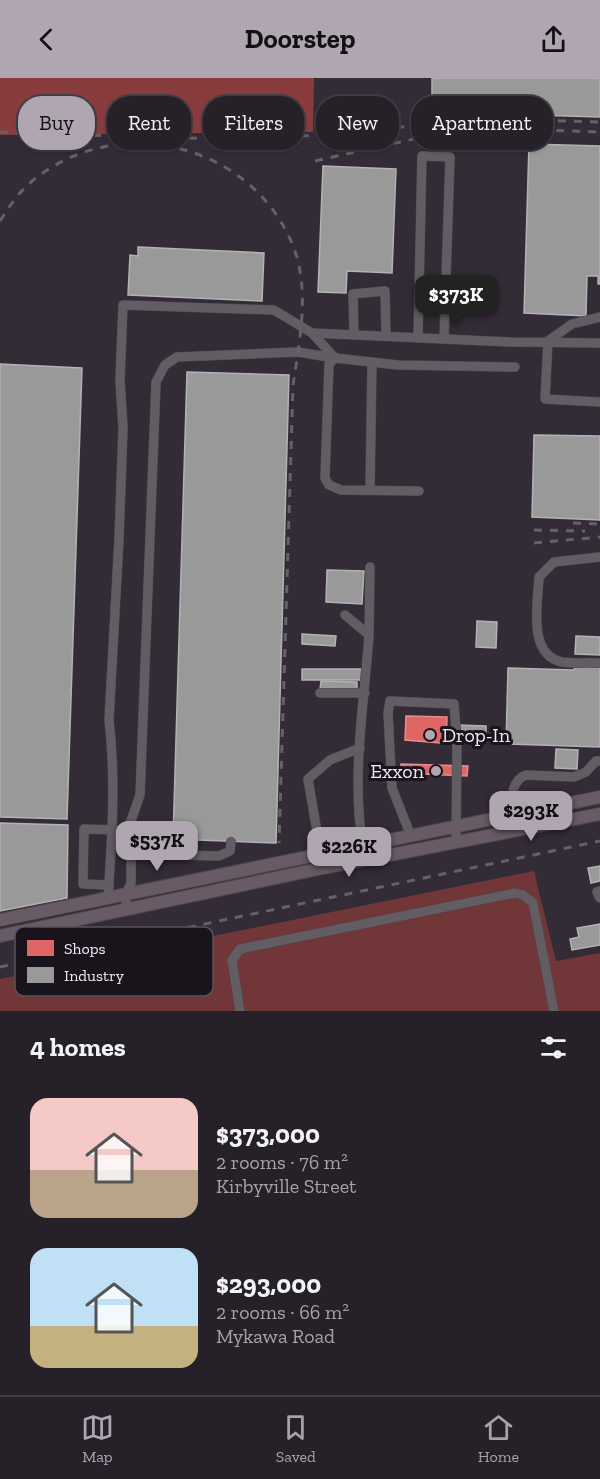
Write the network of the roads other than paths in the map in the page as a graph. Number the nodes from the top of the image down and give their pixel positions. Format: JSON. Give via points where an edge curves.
{"nodes":[{"id":1,"x":600,"y":317,"type":"edge"},
{"id":2,"x":312,"y":333,"type":"junction"},
{"id":3,"x":354,"y":335,"type":"junction"},
{"id":4,"x":386,"y":336,"type":"junction"},
{"id":5,"x":418,"y":338,"type":"junction"},
{"id":6,"x":444,"y":339,"type":"junction"},
{"id":7,"x":548,"y":341,"type":"junction"},
{"id":8,"x":600,"y":342,"type":"edge"},
{"id":9,"x":335,"y":358,"type":"junction"},
{"id":10,"x":372,"y":362,"type":"junction"},
{"id":11,"x":515,"y":368,"type":"dead end"},
{"id":12,"x":600,"y":402,"type":"edge"},
{"id":13,"x":370,"y":490,"type":"junction"},
{"id":14,"x":419,"y":491,"type":"dead end"},
{"id":15,"x":600,"y":557,"type":"edge"},
{"id":16,"x":370,"y":567,"type":"dead end"},
{"id":17,"x":345,"y":615,"type":"dead end"},
{"id":18,"x":369,"y":635,"type":"junction"},
{"id":19,"x":600,"y":663,"type":"edge"},
{"id":20,"x":320,"y":693,"type":"dead end"},
{"id":21,"x":365,"y":693,"type":"junction"},
{"id":22,"x":360,"y":748,"type":"junction"},
{"id":23,"x":600,"y":761,"type":"edge"},
{"id":24,"x":600,"y":797,"type":"edge"},
{"id":25,"x":511,"y":810,"type":"junction"},
{"id":26,"x":600,"y":814,"type":"edge"},
{"id":27,"x":455,"y":827,"type":"junction"},
{"id":28,"x":112,"y":830,"type":"junction"},
{"id":29,"x":127,"y":832,"type":"junction"},
{"id":30,"x":411,"y":836,"type":"junction"},
{"id":31,"x":231,"y":842,"type":"dead end"},
{"id":32,"x":456,"y":842,"type":"junction"},
{"id":33,"x":363,"y":847,"type":"junction"},
{"id":34,"x":131,"y":854,"type":"junction"},
{"id":35,"x":321,"y":855,"type":"junction"},
{"id":36,"x":365,"y":860,"type":"junction"},
{"id":37,"x":109,"y":885,"type":"junction"},
{"id":38,"x":600,"y":891,"type":"edge"},
{"id":39,"x":126,"y":894,"type":"junction"},
{"id":40,"x":108,"y":898,"type":"junction"},
{"id":41,"x":600,"y":898,"type":"edge"},
{"id":42,"x":126,"y":909,"type":"junction"},
{"id":43,"x":0,"y":920,"type":"edge"},
{"id":44,"x":42,"y":927,"type":"edge"},
{"id":45,"x":15,"y":933,"type":"edge"},
{"id":46,"x":0,"y":936,"type":"edge"},
{"id":47,"x":240,"y":1011,"type":"edge"},
{"id":48,"x":554,"y":1011,"type":"edge"}],
"edges":[{"from":1,"to":7,"type":"street","via":[[572,324]]},
{"from":2,"to":3,"type":"street"},
{"from":2,"to":9,"type":"street"},
{"from":2,"to":28,"type":"street","via":[[274,310],[123,305],[120,528],[109,720]]},
{"from":3,"to":4,"type":"street"},
{"from":3,"to":4,"type":"street","via":[[353,294],[384,291]]},
{"from":4,"to":5,"type":"street"},
{"from":5,"to":6,"type":"street"},
{"from":5,"to":6,"type":"street","via":[[422,156],[450,157]]},
{"from":6,"to":7,"type":"street"},
{"from":7,"to":8,"type":"street"},
{"from":7,"to":12,"type":"street","via":[[545,399]]},
{"from":9,"to":10,"type":"street"},
{"from":9,"to":13,"type":"street","via":[[329,364],[325,478],[328,485],[341,490]]},
{"from":9,"to":29,"type":"street","via":[[298,352],[177,357],[165,365],[156,382],[140,795]]},
{"from":10,"to":11,"type":"street"},
{"from":10,"to":13,"type":"street"},
{"from":13,"to":14,"type":"street"},
{"from":15,"to":19,"type":"street","via":[[554,562],[539,578],[536,634],[545,651],[559,662]]},
{"from":16,"to":18,"type":"street"},
{"from":17,"to":18,"type":"street"},
{"from":18,"to":21,"type":"street"},
{"from":20,"to":21,"type":"street"},
{"from":21,"to":22,"type":"street"},
{"from":22,"to":33,"type":"street","via":[[359,825]]},
{"from":22,"to":35,"type":"street","via":[[330,760],[308,779]]},
{"from":23,"to":25,"type":"street","via":[[574,777],[520,777],[515,782]]},
{"from":24,"to":25,"type":"main road"},
{"from":25,"to":27,"type":"main road"},
{"from":26,"to":32,"type":"main road"},
{"from":27,"to":30,"type":"main road"},
{"from":27,"to":30,"type":"street","via":[[454,704],[390,701],[392,788]]},
{"from":27,"to":32,"type":"street"},
{"from":28,"to":29,"type":"street"},
{"from":28,"to":37,"type":"street"},
{"from":28,"to":37,"type":"street","via":[[84,829],[83,884]]},
{"from":29,"to":34,"type":"street"},
{"from":30,"to":33,"type":"main road"},
{"from":31,"to":34,"type":"street","via":[[230,850],[219,856]]},
{"from":32,"to":36,"type":"main road"},
{"from":33,"to":35,"type":"main road"},
{"from":33,"to":36,"type":"main road"},
{"from":34,"to":39,"type":"street","via":[[131,883]]},
{"from":35,"to":39,"type":"main road"},
{"from":36,"to":42,"type":"main road"},
{"from":37,"to":40,"type":"street"},
{"from":38,"to":41,"type":"street"},
{"from":39,"to":40,"type":"main road"},
{"from":39,"to":42,"type":"street"},
{"from":40,"to":43,"type":"main road"},
{"from":42,"to":44,"type":"main road"},
{"from":45,"to":46,"type":"main road"},
{"from":47,"to":48,"type":"street","via":[[232,960],[240,949],[515,893],[523,894],[533,903]]}]}
